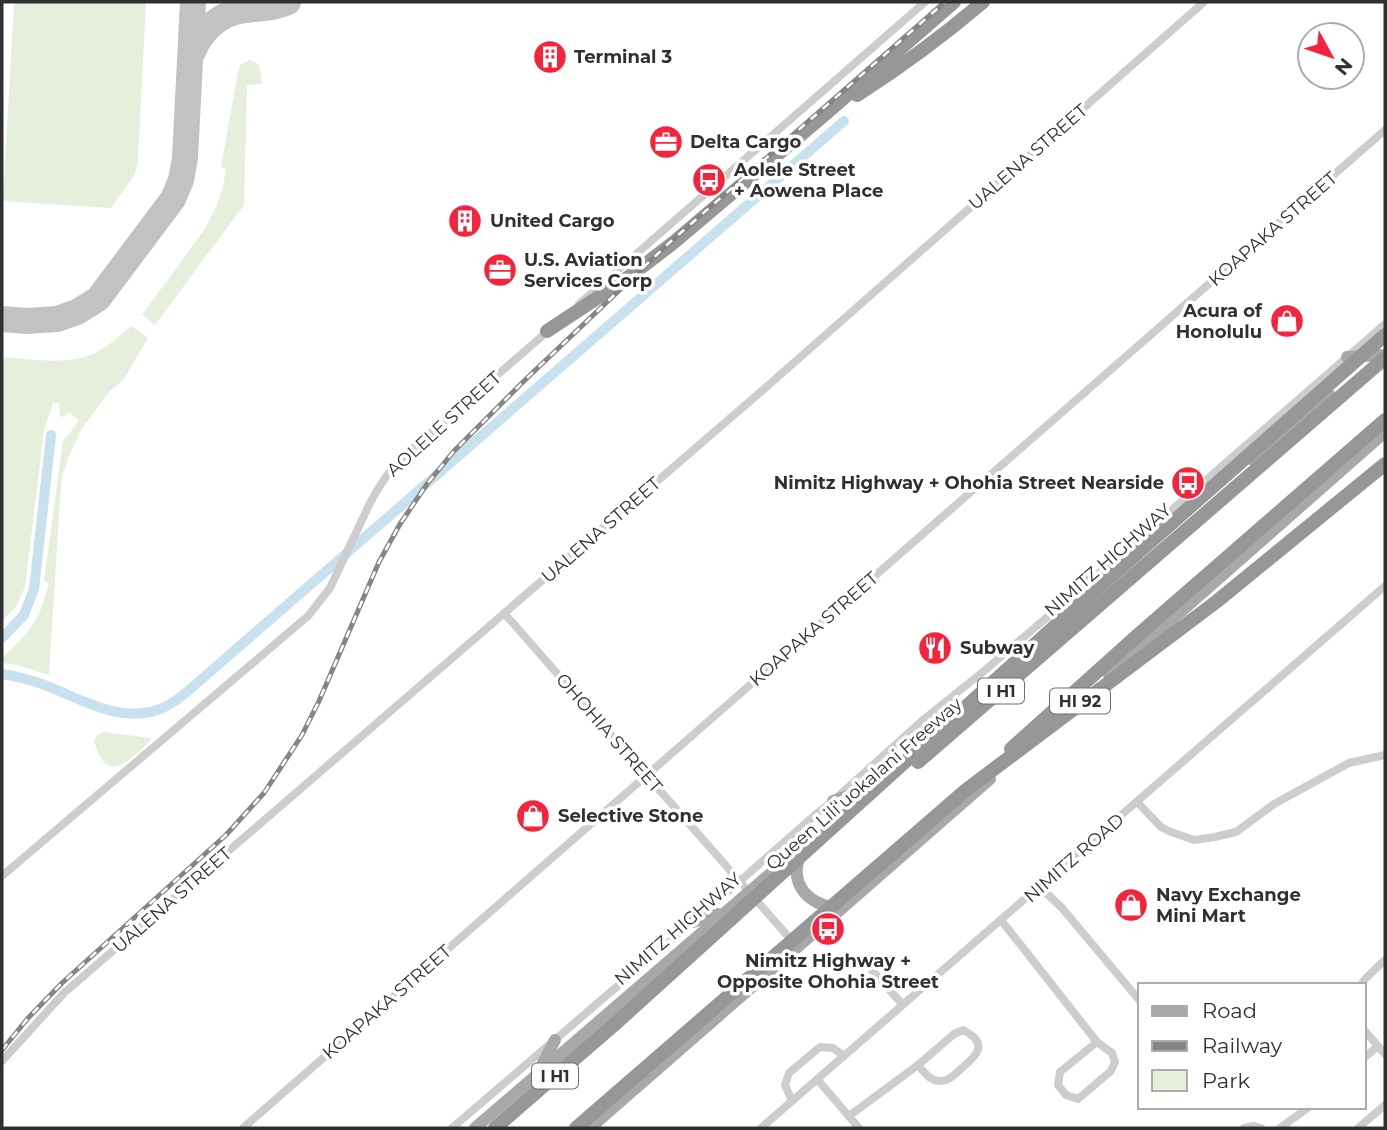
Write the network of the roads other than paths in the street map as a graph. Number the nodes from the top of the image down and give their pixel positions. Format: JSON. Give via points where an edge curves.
{"nodes":[{"id":1,"x":925,"y":2,"type":"edge"},
{"id":2,"x":954,"y":2,"type":"edge"},
{"id":3,"x":983,"y":2,"type":"edge"},
{"id":4,"x":1204,"y":2,"type":"edge"},
{"id":5,"x":823,"y":116,"type":"junction"},
{"id":6,"x":1385,"y":130,"type":"edge"},
{"id":7,"x":1385,"y":328,"type":"edge"},
{"id":8,"x":547,"y":331,"type":"junction"},
{"id":9,"x":1384,"y":355,"type":"edge"},
{"id":10,"x":1347,"y":357,"type":"junction"},
{"id":11,"x":1385,"y":421,"type":"edge"},
{"id":12,"x":1385,"y":432,"type":"edge"},
{"id":13,"x":1231,"y":459,"type":"junction"},
{"id":14,"x":1385,"y":464,"type":"edge"},
{"id":15,"x":1222,"y":486,"type":"junction"},
{"id":16,"x":1117,"y":576,"type":"junction"},
{"id":17,"x":1088,"y":581,"type":"junction"},
{"id":18,"x":1385,"y":586,"type":"edge"},
{"id":19,"x":504,"y":613,"type":"junction"},
{"id":20,"x":1385,"y":755,"type":"edge"},
{"id":21,"x":647,"y":776,"type":"junction"},
{"id":22,"x":869,"y":789,"type":"junction"},
{"id":23,"x":966,"y":790,"type":"junction"},
{"id":24,"x":833,"y":801,"type":"junction"},
{"id":25,"x":1138,"y":803,"type":"junction"},
{"id":26,"x":812,"y":838,"type":"junction"},
{"id":27,"x":2,"y":876,"type":"edge"},
{"id":28,"x":744,"y":886,"type":"junction"},
{"id":29,"x":1040,"y":887,"type":"junction"},
{"id":30,"x":848,"y":904,"type":"junction"},
{"id":31,"x":725,"y":912,"type":"junction"},
{"id":32,"x":1001,"y":920,"type":"junction"},
{"id":33,"x":692,"y":922,"type":"junction"},
{"id":34,"x":797,"y":947,"type":"junction"},
{"id":35,"x":1385,"y":960,"type":"edge"},
{"id":36,"x":872,"y":970,"type":"dead end"},
{"id":37,"x":1362,"y":983,"type":"edge"},
{"id":38,"x":1138,"y":999,"type":"edge"},
{"id":39,"x":902,"y":1004,"type":"junction"},
{"id":40,"x":615,"y":1024,"type":"junction"},
{"id":41,"x":1366,"y":1032,"type":"edge"},
{"id":42,"x":555,"y":1040,"type":"junction"},
{"id":43,"x":1097,"y":1042,"type":"junction"},
{"id":44,"x":1378,"y":1046,"type":"junction"},
{"id":45,"x":1385,"y":1054,"type":"edge"},
{"id":46,"x":844,"y":1056,"type":"junction"},
{"id":47,"x":1366,"y":1056,"type":"edge"},
{"id":48,"x":2,"y":1061,"type":"edge"},
{"id":49,"x":918,"y":1065,"type":"junction"},
{"id":50,"x":537,"y":1074,"type":"junction"},
{"id":51,"x":817,"y":1079,"type":"junction"},
{"id":52,"x":792,"y":1101,"type":"junction"},
{"id":53,"x":1385,"y":1105,"type":"edge"},
{"id":54,"x":1306,"y":1109,"type":"edge"},
{"id":55,"x":849,"y":1116,"type":"junction"},
{"id":56,"x":243,"y":1128,"type":"edge"},
{"id":57,"x":452,"y":1128,"type":"edge"},
{"id":58,"x":475,"y":1128,"type":"edge"},
{"id":59,"x":495,"y":1128,"type":"edge"},
{"id":60,"x":576,"y":1128,"type":"edge"},
{"id":61,"x":590,"y":1128,"type":"edge"},
{"id":62,"x":761,"y":1128,"type":"edge"},
{"id":63,"x":859,"y":1128,"type":"edge"},
{"id":64,"x":1244,"y":1128,"type":"edge"},
{"id":65,"x":1261,"y":1128,"type":"edge"},
{"id":66,"x":1280,"y":1128,"type":"edge"},
{"id":67,"x":1359,"y":1128,"type":"edge"}],
"edges":[{"from":1,"to":8,"type":"street","name":"AOLELE STREET"},
{"from":2,"to":5,"type":"highway"},
{"from":3,"to":5,"type":"highway","via":[[882,79]]},
{"from":4,"to":19,"type":"street","name":"UALENA STREET"},
{"from":5,"to":8,"type":"highway","via":[[673,243]]},
{"from":6,"to":21,"type":"street","name":"KOAPAKA STREET"},
{"from":7,"to":10,"type":"street"},
{"from":7,"to":40,"type":"highway","bridge":true},
{"from":8,"to":27,"type":"street","name":"AOLELE STREET","via":[[397,463],[377,489],[323,598],[300,624]]},
{"from":9,"to":10,"type":"main road"},
{"from":9,"to":15,"type":"main road","name":"NIMITZ HIGHWAY"},
{"from":9,"to":40,"type":"highway","name":"Queen Liliʻuokalani Freeway","number":"I H1","bridge":true},
{"from":10,"to":13,"type":"street"},
{"from":11,"to":23,"type":"highway","number":"I H1","bridge":true},
{"from":12,"to":30,"type":"main road","number":"HI 92"},
{"from":13,"to":15,"type":"main road"},
{"from":13,"to":17,"type":"street"},
{"from":14,"to":23,"type":"highway","bridge":true,"via":[[1216,602]]},
{"from":15,"to":16,"type":"main road","name":"NIMITZ HIGHWAY"},
{"from":16,"to":17,"type":"main road"},
{"from":16,"to":22,"type":"main road","name":"NIMITZ HIGHWAY"},
{"from":17,"to":24,"type":"street"},
{"from":18,"to":25,"type":"street","name":"NIMITZ ROAD"},
{"from":19,"to":21,"type":"street","name":"OHOHIA STREET"},
{"from":19,"to":48,"type":"street","name":"UALENA STREET","via":[[64,993]]},
{"from":20,"to":25,"type":"street","via":[[1349,763],[1274,804],[1236,832],[1215,837],[1194,840],[1171,832]]},
{"from":21,"to":28,"type":"street","name":"OHOHIA STREET"},
{"from":21,"to":56,"type":"street","name":"KOAPAKA STREET"},
{"from":22,"to":24,"type":"main road"},
{"from":22,"to":26,"type":"main road","name":"NIMITZ HIGHWAY"},
{"from":23,"to":60,"type":"highway","number":"I H1","bridge":true},
{"from":24,"to":28,"type":"street"},
{"from":25,"to":29,"type":"street","name":"NIMITZ ROAD"},
{"from":26,"to":28,"type":"main road","name":"NIMITZ HIGHWAY"},
{"from":26,"to":30,"type":"main road","via":[[797,863],[800,886],[817,903],[837,908]]},
{"from":28,"to":31,"type":"main road","name":"NIMITZ HIGHWAY"},
{"from":28,"to":33,"type":"street"},
{"from":28,"to":34,"type":"street","name":"OHOHIA STREET"},
{"from":29,"to":32,"type":"street","name":"NIMITZ ROAD"},
{"from":29,"to":38,"type":"street"},
{"from":30,"to":34,"type":"main road","number":"HI 92"},
{"from":31,"to":33,"type":"main road"},
{"from":31,"to":50,"type":"main road","name":"NIMITZ HIGHWAY"},
{"from":32,"to":39,"type":"street","name":"NIMITZ ROAD"},
{"from":32,"to":43,"type":"street"},
{"from":33,"to":42,"type":"street"},
{"from":34,"to":61,"type":"main road","number":"HI 92"},
{"from":35,"to":37,"type":"street"},
{"from":36,"to":39,"type":"street"},
{"from":39,"to":46,"type":"street","name":"NIMITZ ROAD"},
{"from":40,"to":59,"type":"highway","name":"Queen Liliʻuokalani Freeway","number":"I H1"},
{"from":41,"to":44,"type":"street"},
{"from":42,"to":50,"type":"main road"},
{"from":42,"to":57,"type":"street"},
{"from":43,"to":43,"type":"street","via":[[1112,1053],[1111,1071],[1078,1099],[1070,1097],[1058,1085],[1060,1072]]},
{"from":44,"to":45,"type":"street"},
{"from":44,"to":47,"type":"street"},
{"from":46,"to":51,"type":"street","name":"NIMITZ ROAD"},
{"from":46,"to":52,"type":"street","via":[[833,1048],[820,1047],[789,1073],[785,1085]]},
{"from":49,"to":49,"type":"street","via":[[963,1030],[974,1036],[978,1045],[976,1056],[947,1081],[938,1082]]},
{"from":49,"to":55,"type":"street"},
{"from":50,"to":58,"type":"main road","name":"NIMITZ HIGHWAY"},
{"from":51,"to":52,"type":"street","name":"NIMITZ ROAD"},
{"from":51,"to":55,"type":"street"},
{"from":52,"to":62,"type":"street","name":"NIMITZ ROAD"},
{"from":53,"to":67,"type":"street"},
{"from":54,"to":66,"type":"street"},
{"from":55,"to":63,"type":"street"},
{"from":64,"to":65,"type":"street"}]}
